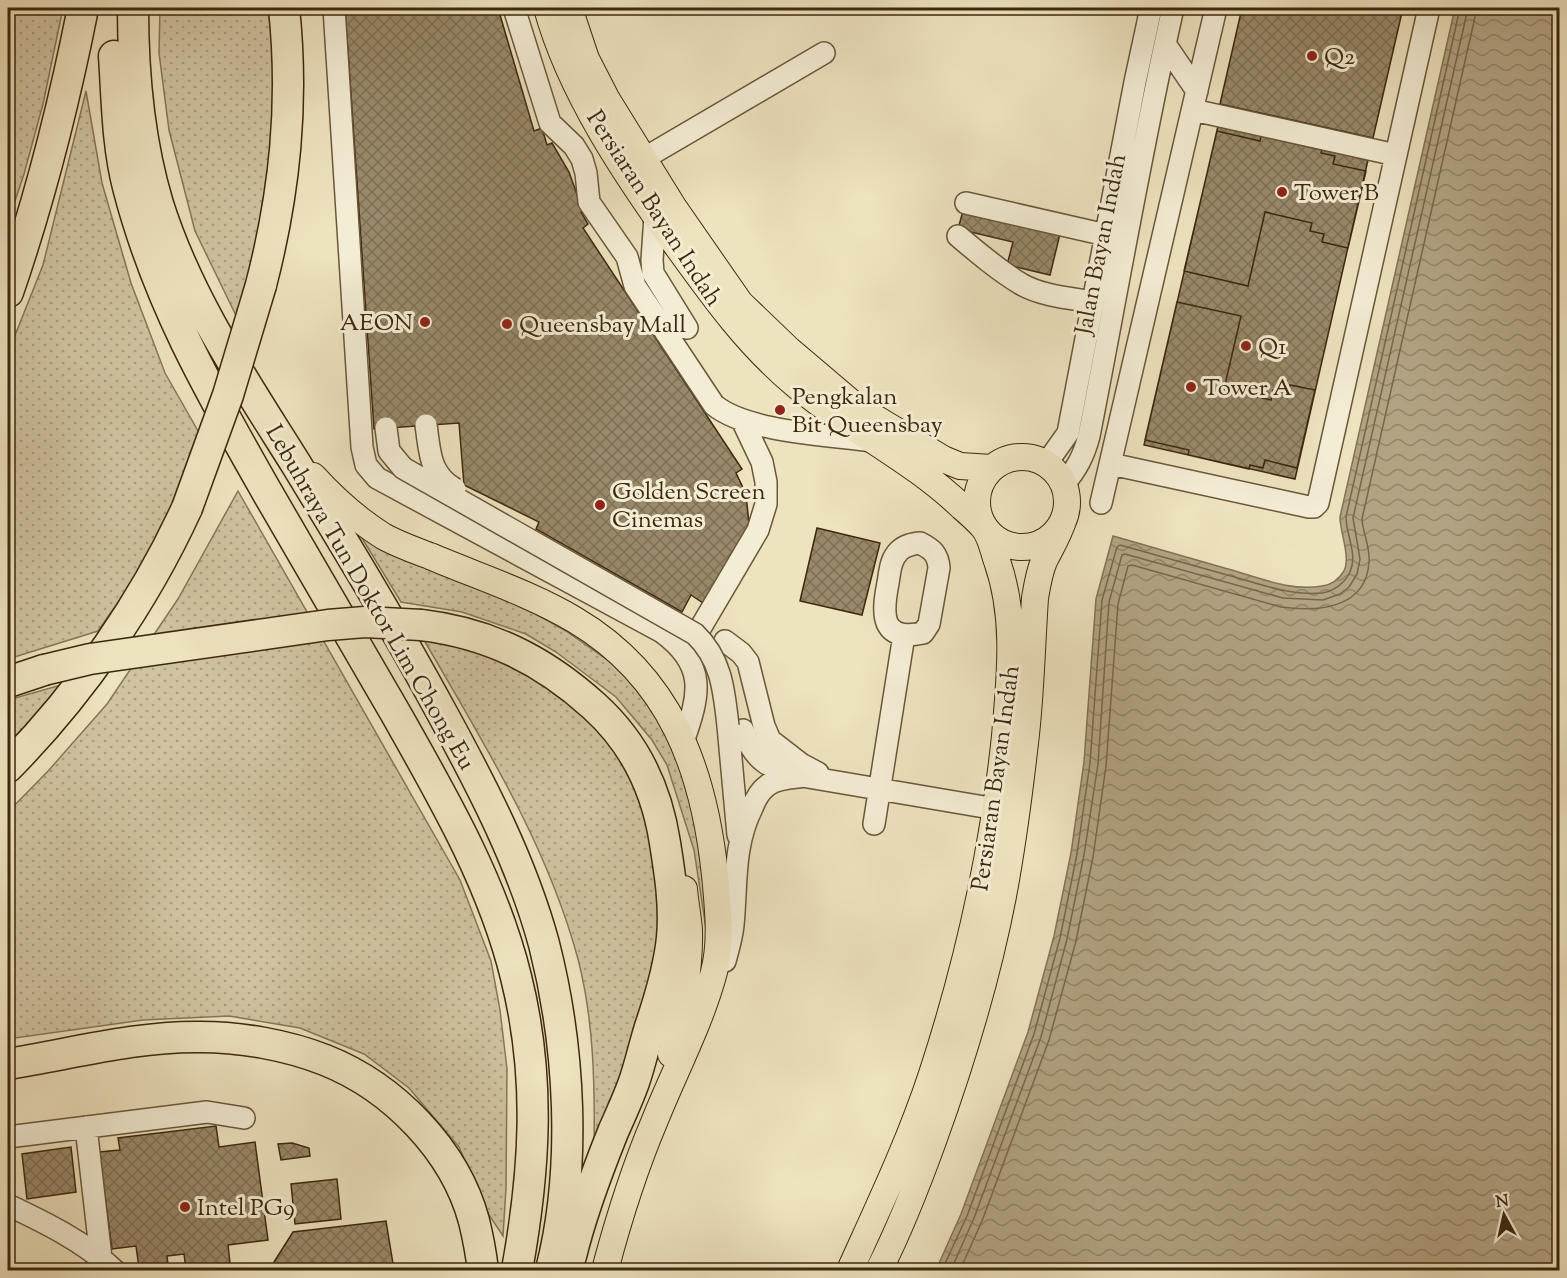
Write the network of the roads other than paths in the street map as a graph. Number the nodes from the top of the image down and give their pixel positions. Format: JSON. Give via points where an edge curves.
{"nodes":[{"id":1,"x":83,"y":8,"type":"edge"},
{"id":2,"x":114,"y":8,"type":"edge"},
{"id":3,"x":133,"y":8,"type":"edge"},
{"id":4,"x":284,"y":8,"type":"edge"},
{"id":5,"x":334,"y":8,"type":"edge"},
{"id":6,"x":514,"y":8,"type":"edge"},
{"id":7,"x":547,"y":8,"type":"edge"},
{"id":8,"x":569,"y":8,"type":"edge"},
{"id":9,"x":1152,"y":8,"type":"edge"},
{"id":10,"x":1173,"y":8,"type":"edge"},
{"id":11,"x":1216,"y":8,"type":"edge"},
{"id":12,"x":1429,"y":8,"type":"edge"},
{"id":13,"x":1165,"y":44,"type":"junction"},
{"id":14,"x":824,"y":53,"type":"dead end"},
{"id":15,"x":1195,"y":100,"type":"junction"},
{"id":16,"x":1396,"y":155,"type":"junction"},
{"id":17,"x":643,"y":159,"type":"junction"},
{"id":18,"x":966,"y":203,"type":"dead end"},
{"id":19,"x":1132,"y":215,"type":"junction"},
{"id":20,"x":660,"y":224,"type":"junction"},
{"id":21,"x":1166,"y":224,"type":"junction"},
{"id":22,"x":1106,"y":235,"type":"junction"},
{"id":23,"x":958,"y":236,"type":"dead end"},
{"id":24,"x":8,"y":292,"type":"edge"},
{"id":25,"x":1093,"y":302,"type":"junction"},
{"id":26,"x":687,"y":328,"type":"dead end"},
{"id":27,"x":742,"y":420,"type":"junction"},
{"id":28,"x":426,"y":425,"type":"dead end"},
{"id":29,"x":386,"y":428,"type":"dead end"},
{"id":30,"x":872,"y":441,"type":"junction"},
{"id":31,"x":282,"y":442,"type":"junction"},
{"id":32,"x":1046,"y":464,"type":"junction"},
{"id":33,"x":1111,"y":464,"type":"junction"},
{"id":34,"x":992,"y":468,"type":"junction"},
{"id":35,"x":1063,"y":484,"type":"junction"},
{"id":36,"x":1101,"y":503,"type":"dead end"},
{"id":37,"x":1064,"y":518,"type":"junction"},
{"id":38,"x":986,"y":530,"type":"junction"},
{"id":39,"x":904,"y":635,"type":"dead end"},
{"id":40,"x":725,"y":641,"type":"dead end"},
{"id":41,"x":686,"y":652,"type":"junction"},
{"id":42,"x":8,"y":682,"type":"edge"},
{"id":43,"x":738,"y":738,"type":"junction"},
{"id":44,"x":683,"y":741,"type":"junction"},
{"id":45,"x":640,"y":764,"type":"junction"},
{"id":46,"x":8,"y":767,"type":"edge"},
{"id":47,"x":802,"y":776,"type":"junction"},
{"id":48,"x":834,"y":782,"type":"junction"},
{"id":49,"x":880,"y":789,"type":"junction"},
{"id":50,"x":756,"y":799,"type":"junction"},
{"id":51,"x":996,"y":809,"type":"junction"},
{"id":52,"x":746,"y":819,"type":"junction"},
{"id":53,"x":874,"y":824,"type":"dead end"},
{"id":54,"x":739,"y":842,"type":"junction"},
{"id":55,"x":704,"y":1005,"type":"junction"},
{"id":56,"x":8,"y":1064,"type":"edge"},
{"id":57,"x":244,"y":1118,"type":"dead end"},
{"id":58,"x":654,"y":1121,"type":"junction"},
{"id":59,"x":86,"y":1127,"type":"junction"},
{"id":60,"x":8,"y":1137,"type":"edge"},
{"id":61,"x":8,"y":1205,"type":"edge"},
{"id":62,"x":107,"y":1264,"type":"edge"},
{"id":63,"x":483,"y":1270,"type":"edge"},
{"id":64,"x":517,"y":1270,"type":"edge"},
{"id":65,"x":551,"y":1270,"type":"edge"},
{"id":66,"x":568,"y":1270,"type":"edge"},
{"id":67,"x":604,"y":1270,"type":"edge"},
{"id":68,"x":850,"y":1270,"type":"edge"},
{"id":69,"x":879,"y":1270,"type":"edge"}],
"edges":[{"from":1,"to":24,"type":"highway","via":[[54,138]]},
{"from":2,"to":64,"type":"highway","name":"Lebuhraya Tun Doktor Lim Chong Eu","via":[[118,136],[144,244],[172,315],[213,398],[434,782],[485,886],[511,958],[525,1020],[534,1110],[531,1187]]},
{"from":3,"to":31,"type":"highway","name":"Lebuhraya Tun Doktor Lim Chong Eu","via":[[138,108],[158,202],[186,277]]},
{"from":4,"to":46,"type":"highway","bridge":true,"via":[[288,119],[281,193],[261,285],[228,395],[187,508],[169,547],[115,634],[82,680]]},
{"from":5,"to":41,"type":"street","via":[[361,439],[366,465],[377,478],[662,632]]},
{"from":6,"to":27,"type":"street","via":[[550,123],[582,159],[589,202],[627,257],[635,286],[714,405]]},
{"from":7,"to":20,"type":"main road","name":"Persiaran Bayan Indah","via":[[577,86]]},
{"from":8,"to":17,"type":"main road","name":"Persiaran Bayan Indah","via":[[586,59]]},
{"from":9,"to":22,"type":"street","name":"Jalan Bayan Indah"},
{"from":10,"to":13,"type":"street","name":"Jalan Bayan Indah"},
{"from":11,"to":15,"type":"street"},
{"from":12,"to":16,"type":"street"},
{"from":13,"to":15,"type":"street"},
{"from":13,"to":19,"type":"street","name":"Jalan Bayan Indah"},
{"from":14,"to":17,"type":"street"},
{"from":15,"to":16,"type":"street","via":[[1323,145]]},
{"from":15,"to":21,"type":"street"},
{"from":16,"to":33,"type":"street","via":[[1316,505],[1309,507]]},
{"from":17,"to":34,"type":"main road","name":"Persiaran Bayan Indah","via":[[740,303],[789,350],[855,406],[943,459],[960,466]]},
{"from":18,"to":22,"type":"street"},
{"from":19,"to":21,"type":"street"},
{"from":19,"to":35,"type":"street","name":"Jalan Bayan Indah","via":[[1087,442],[1074,472]]},
{"from":20,"to":26,"type":"street","via":[[660,268],[666,296]]},
{"from":20,"to":30,"type":"main road","name":"Persiaran Bayan Indah","via":[[745,337],[795,384]]},
{"from":21,"to":33,"type":"street"},
{"from":22,"to":25,"type":"street","name":"Jalan Bayan Indah"},
{"from":23,"to":25,"type":"street","via":[[1022,285]]},
{"from":25,"to":32,"type":"street","name":"Jalan Bayan Indah","via":[[1068,433]]},
{"from":27,"to":30,"type":"street"},
{"from":27,"to":41,"type":"street","via":[[762,462],[766,504],[758,530]]},
{"from":28,"to":43,"type":"street","bridge":true,"via":[[431,460],[444,482],[704,629],[734,676]]},
{"from":29,"to":43,"type":"street","bridge":true,"via":[[389,452],[403,468],[695,634],[720,672]]},
{"from":30,"to":38,"type":"main road","name":"Persiaran Bayan Indah","via":[[927,476]]},
{"from":31,"to":44,"type":"main road","via":[[339,504],[385,537],[537,601],[605,641],[654,690]]},
{"from":31,"to":65,"type":"highway","name":"Lebuhraya Tun Doktor Lim Chong Eu","via":[[468,760],[535,914],[561,1036],[568,1114],[562,1207]]},
{"from":32,"to":34,"type":"main road","via":[[1019,457]]},
{"from":32,"to":35,"type":"main road"},
{"from":33,"to":36,"type":"street"},
{"from":34,"to":38,"type":"main road","via":[[978,491],[977,504]]},
{"from":35,"to":37,"type":"main road"},
{"from":37,"to":38,"type":"main road","via":[[1057,530],[1035,545],[1008,545]]},
{"from":37,"to":69,"type":"main road","name":"Persiaran Bayan Indah","via":[[1038,579],[1013,837],[975,1015],[926,1161]]},
{"from":38,"to":51,"type":"main road","name":"Persiaran Bayan Indah","via":[[1002,575],[1012,658]]},
{"from":39,"to":49,"type":"street"},
{"from":40,"to":48,"type":"street","via":[[748,662],[770,740],[801,764]]},
{"from":41,"to":44,"type":"street","via":[[697,692]]},
{"from":42,"to":45,"type":"highway","bridge":true,"via":[[90,659],[281,631],[365,622],[421,625],[492,641],[560,677],[599,711]]},
{"from":43,"to":47,"type":"street","via":[[769,766]]},
{"from":43,"to":50,"type":"street","via":[[753,768]]},
{"from":43,"to":52,"type":"street"},
{"from":43,"to":54,"type":"street"},
{"from":44,"to":55,"type":"main road","via":[[706,813],[717,892],[717,955]]},
{"from":45,"to":58,"type":"main road","via":[[671,829],[680,862],[689,930],[683,1006]]},
{"from":45,"to":66,"type":"highway","via":[[664,835],[673,902],[672,937],[665,980],[634,1083],[587,1201]]},
{"from":47,"to":48,"type":"street"},
{"from":47,"to":50,"type":"street","via":[[768,785]]},
{"from":48,"to":49,"type":"street"},
{"from":49,"to":51,"type":"street"},
{"from":49,"to":53,"type":"street"},
{"from":50,"to":52,"type":"street"},
{"from":51,"to":68,"type":"main road","name":"Persiaran Bayan Indah","via":[[969,945],[941,1044],[889,1185]]},
{"from":52,"to":54,"type":"street"},
{"from":54,"to":55,"type":"street","via":[[733,928],[721,972]]},
{"from":55,"to":58,"type":"main road"},
{"from":56,"to":63,"type":"highway","via":[[176,1037],[260,1043],[325,1060],[375,1088],[421,1128],[434,1145],[469,1206]]},
{"from":57,"to":59,"type":"street","via":[[207,1112]]},
{"from":58,"to":67,"type":"main road"},
{"from":59,"to":60,"type":"street"},
{"from":59,"to":62,"type":"street"},
{"from":61,"to":62,"type":"street"}]}
